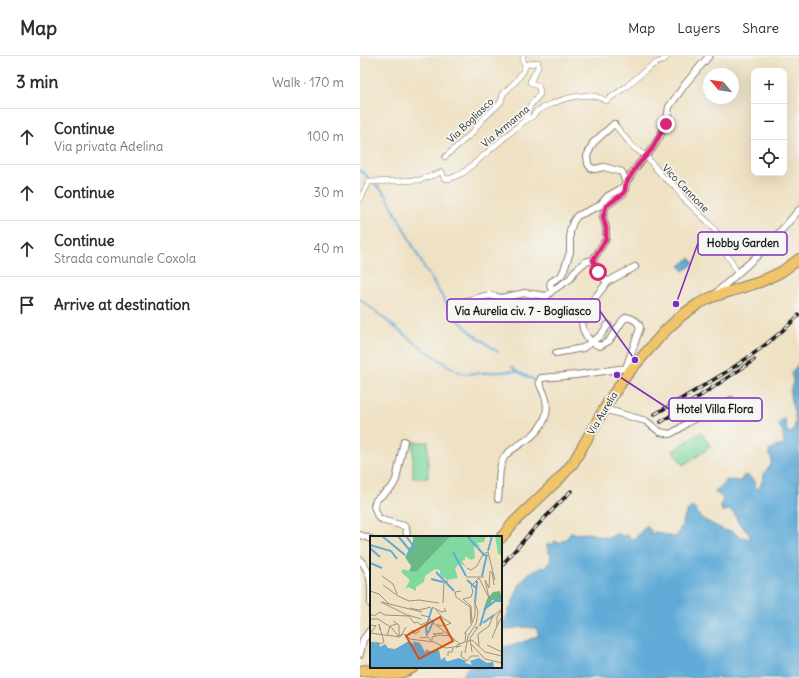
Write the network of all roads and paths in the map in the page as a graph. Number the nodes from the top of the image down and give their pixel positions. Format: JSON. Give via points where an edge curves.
{"nodes":[{"id":1,"x":523,"y":56,"type":"edge"},
{"id":2,"x":668,"y":56,"type":"edge"},
{"id":3,"x":709,"y":56,"type":"edge"},
{"id":4,"x":525,"y":65,"type":"junction"},
{"id":5,"x":523,"y":122,"type":"junction"},
{"id":6,"x":614,"y":124,"type":"joint"},
{"id":7,"x":646,"y":156,"type":"junction"},
{"id":8,"x":445,"y":157,"type":"dead end"},
{"id":9,"x":626,"y":183,"type":"junction"},
{"id":10,"x":360,"y":200,"type":"edge"},
{"id":11,"x":799,"y":210,"type":"edge"},
{"id":12,"x":799,"y":259,"type":"edge"},
{"id":13,"x":593,"y":260,"type":"junction"},
{"id":14,"x":636,"y":266,"type":"dead end"},
{"id":15,"x":737,"y":273,"type":"junction"},
{"id":16,"x":607,"y":282,"type":"junction"},
{"id":17,"x":553,"y":290,"type":"junction"},
{"id":18,"x":712,"y":297,"type":"junction"},
{"id":19,"x":466,"y":301,"type":"dead end"},
{"id":20,"x":608,"y":325,"type":"dead end"},
{"id":21,"x":590,"y":342,"type":"junction"},
{"id":22,"x":556,"y":353,"type":"dead end"},
{"id":23,"x":627,"y":371,"type":"junction"},
{"id":24,"x":732,"y":400,"type":"dead end"},
{"id":25,"x":604,"y":409,"type":"junction"},
{"id":26,"x":404,"y":441,"type":"dead end"},
{"id":27,"x":498,"y":499,"type":"dead end"},
{"id":28,"x":360,"y":535,"type":"edge"},
{"id":29,"x":407,"y":536,"type":"edge"},
{"id":30,"x":502,"y":537,"type":"edge"},
{"id":31,"x":370,"y":539,"type":"edge"},
{"id":32,"x":360,"y":560,"type":"edge"},
{"id":33,"x":370,"y":578,"type":"edge"},
{"id":34,"x":370,"y":630,"type":"edge"},
{"id":35,"x":360,"y":654,"type":"edge"},
{"id":36,"x":412,"y":668,"type":"edge"},
{"id":37,"x":360,"y":671,"type":"edge"}],
"edges":[{"from":1,"to":4,"type":"street"},
{"from":2,"to":5,"type":"street","name":"Via Armanna","via":[[648,68],[606,101],[599,96],[570,97],[544,107]]},
{"from":3,"to":7,"type":"street","via":[[686,82],[669,107],[666,124]]},
{"from":4,"to":5,"type":"street","via":[[538,62],[530,82],[539,87],[540,94],[530,106]]},
{"from":4,"to":8,"type":"street","name":"Via Bogliasco","via":[[517,80],[503,94],[501,102]]},
{"from":5,"to":10,"type":"street","name":"Via Armanna","via":[[463,172],[449,179],[444,178],[442,172],[420,180],[368,182]]},
{"from":6,"to":7,"type":"street","via":[[634,148]]},
{"from":6,"to":9,"type":"street","via":[[593,143],[587,156],[588,164],[595,169],[604,167],[622,172]]},
{"from":7,"to":9,"type":"street"},
{"from":7,"to":15,"type":"street","name":"Vico Cannone","via":[[721,238],[723,250]]},
{"from":9,"to":13,"type":"street","via":[[624,193],[604,210],[606,239]]},
{"from":9,"to":17,"type":"street","via":[[599,206],[577,216],[570,231],[570,252],[561,276],[551,282]]},
{"from":11,"to":15,"type":"street","via":[[767,247]]},
{"from":12,"to":18,"type":"main road","name":"Via Aurelia","via":[[781,272],[760,282]]},
{"from":13,"to":16,"type":"street","via":[[598,272]]},
{"from":13,"to":17,"type":"street","via":[[585,262],[570,279]]},
{"from":14,"to":16,"type":"street"},
{"from":15,"to":18,"type":"street"},
{"from":16,"to":21,"type":"street","via":[[584,312],[581,323]]},
{"from":17,"to":19,"type":"street","via":[[547,296],[525,293],[501,298],[490,295]]},
{"from":18,"to":23,"type":"main road","name":"Via Aurelia","via":[[681,316]]},
{"from":20,"to":21,"type":"street","via":[[601,335]]},
{"from":21,"to":22,"type":"street","via":[[583,348]]},
{"from":21,"to":23,"type":"street","via":[[600,346],[609,341],[623,320],[627,317],[634,319],[640,328]]},
{"from":23,"to":25,"type":"main road","name":"Via Aurelia"},
{"from":23,"to":27,"type":"street","via":[[541,378],[539,382],[548,408],[545,418],[531,437],[505,456],[500,469]]},
{"from":24,"to":25,"type":"street","via":[[670,434],[660,432],[646,421]]},
{"from":25,"to":30,"type":"main road","name":"Via Aurelia","via":[[573,464]]},
{"from":26,"to":29,"type":"street","via":[[396,480],[376,500],[374,506],[378,517],[404,526]]},
{"from":28,"to":31,"type":"street"},
{"from":32,"to":33,"type":"street"},
{"from":34,"to":35,"type":"street","via":[[363,640]]},
{"from":36,"to":37,"type":"main road","via":[[393,674],[372,670]]}]}
